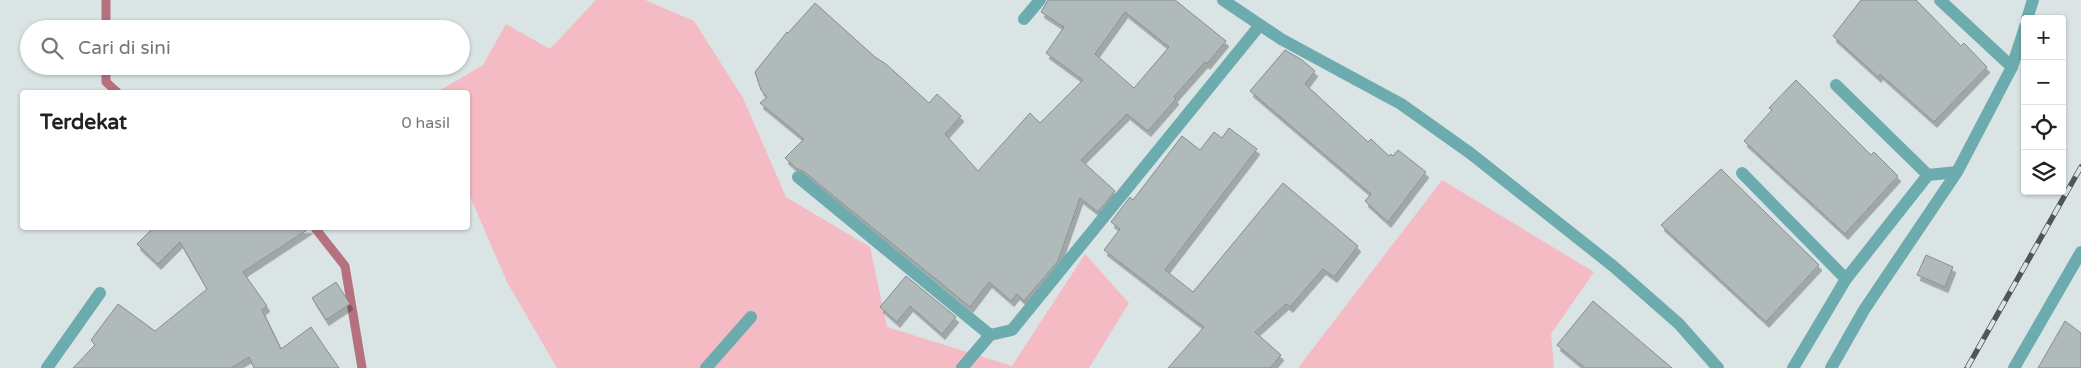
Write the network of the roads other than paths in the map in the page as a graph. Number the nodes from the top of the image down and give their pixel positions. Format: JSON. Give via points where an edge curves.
{"nodes":[{"id":1,"x":1040,"y":0,"type":"edge"},
{"id":2,"x":1223,"y":0,"type":"edge"},
{"id":3,"x":1940,"y":0,"type":"edge"},
{"id":4,"x":2033,"y":0,"type":"edge"},
{"id":5,"x":2028,"y":15,"type":"edge"},
{"id":6,"x":1024,"y":18,"type":"dead end"},
{"id":7,"x":1260,"y":25,"type":"junction"},
{"id":8,"x":2021,"y":39,"type":"edge"},
{"id":9,"x":2012,"y":67,"type":"junction"},
{"id":10,"x":1836,"y":85,"type":"dead end"},
{"id":11,"x":1957,"y":172,"type":"junction"},
{"id":12,"x":1742,"y":173,"type":"dead end"},
{"id":13,"x":1928,"y":175,"type":"junction"},
{"id":14,"x":798,"y":177,"type":"dead end"},
{"id":15,"x":2081,"y":252,"type":"edge"},
{"id":16,"x":1846,"y":279,"type":"junction"},
{"id":17,"x":100,"y":293,"type":"dead end"},
{"id":18,"x":751,"y":317,"type":"dead end"},
{"id":19,"x":990,"y":335,"type":"junction"},
{"id":20,"x":47,"y":368,"type":"edge"},
{"id":21,"x":706,"y":368,"type":"edge"},
{"id":22,"x":962,"y":368,"type":"edge"},
{"id":23,"x":1718,"y":368,"type":"edge"},
{"id":24,"x":1793,"y":368,"type":"edge"},
{"id":25,"x":1831,"y":368,"type":"edge"},
{"id":26,"x":2014,"y":368,"type":"edge"}],
"edges":[{"from":1,"to":6,"type":"street"},
{"from":2,"to":7,"type":"street"},
{"from":3,"to":9,"type":"street"},
{"from":4,"to":5,"type":"street"},
{"from":7,"to":19,"type":"street","via":[[1012,330]]},
{"from":7,"to":23,"type":"street","via":[[1281,40],[1401,104],[1470,153],[1613,266],[1679,324]]},
{"from":8,"to":9,"type":"street"},
{"from":9,"to":11,"type":"street"},
{"from":10,"to":13,"type":"street"},
{"from":11,"to":13,"type":"street"},
{"from":11,"to":25,"type":"street","via":[[1864,310]]},
{"from":12,"to":16,"type":"street"},
{"from":13,"to":16,"type":"street"},
{"from":14,"to":19,"type":"street"},
{"from":15,"to":26,"type":"street"},
{"from":16,"to":24,"type":"street"},
{"from":17,"to":20,"type":"street"},
{"from":18,"to":21,"type":"street"},
{"from":19,"to":22,"type":"street"}]}
